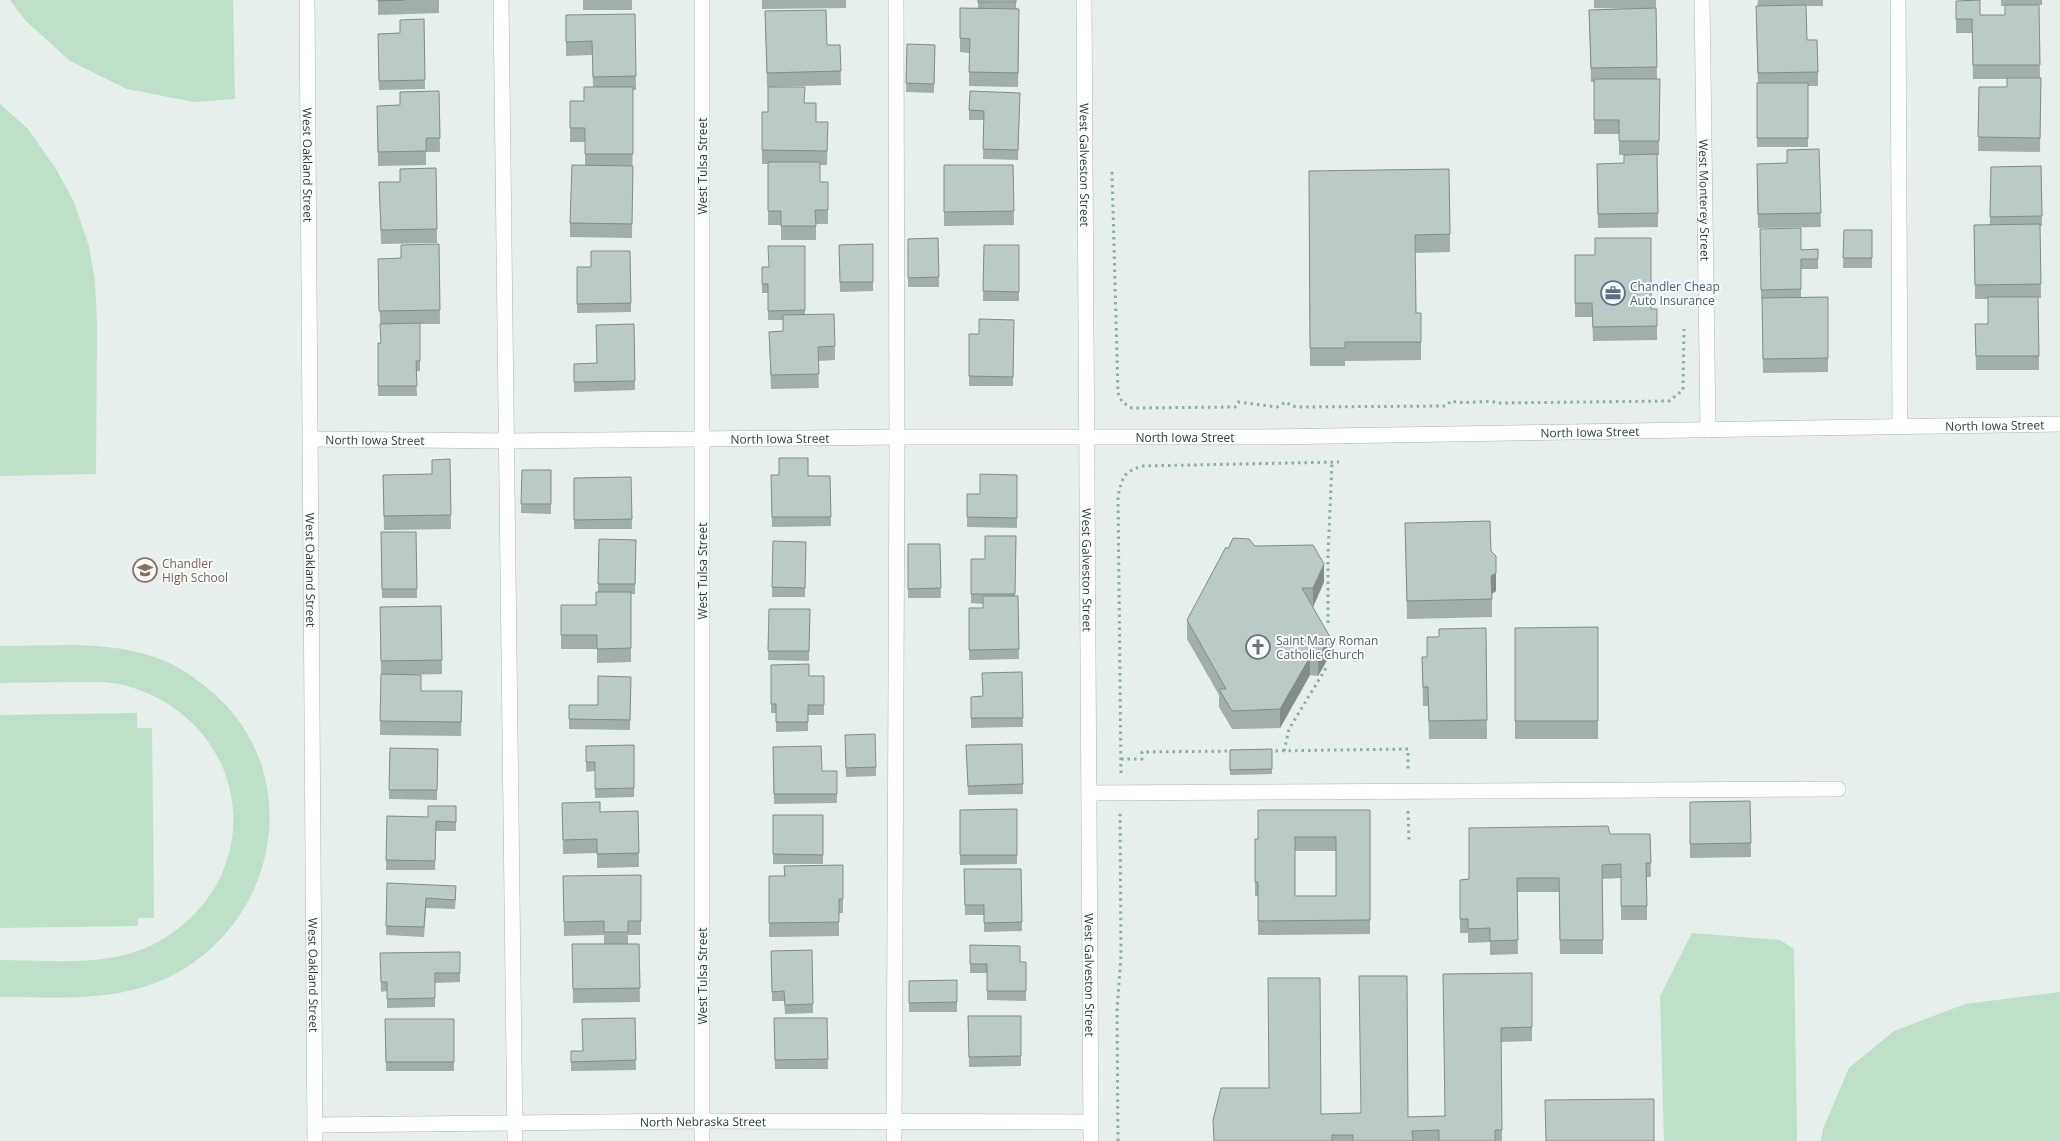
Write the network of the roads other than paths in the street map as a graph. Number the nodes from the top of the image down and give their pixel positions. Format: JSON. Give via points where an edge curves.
{"nodes":[{"id":1,"x":307,"y":0,"type":"edge"},
{"id":2,"x":501,"y":0,"type":"edge"},
{"id":3,"x":702,"y":0,"type":"edge"},
{"id":4,"x":896,"y":0,"type":"edge"},
{"id":5,"x":1084,"y":0,"type":"edge"},
{"id":6,"x":1702,"y":0,"type":"edge"},
{"id":7,"x":1898,"y":0,"type":"edge"},
{"id":8,"x":2060,"y":424,"type":"edge"},
{"id":9,"x":1900,"y":426,"type":"junction"},
{"id":10,"x":1708,"y":430,"type":"junction"},
{"id":11,"x":898,"y":436,"type":"junction"},
{"id":12,"x":1087,"y":437,"type":"junction"},
{"id":13,"x":310,"y":439,"type":"junction"},
{"id":14,"x":702,"y":439,"type":"junction"},
{"id":15,"x":508,"y":441,"type":"junction"},
{"id":16,"x":1838,"y":789,"type":"dead end"},
{"id":17,"x":1089,"y":793,"type":"junction"},
{"id":18,"x":702,"y":1121,"type":"junction"},
{"id":19,"x":894,"y":1122,"type":"junction"},
{"id":20,"x":1090,"y":1122,"type":"junction"},
{"id":21,"x":515,"y":1123,"type":"junction"},
{"id":22,"x":315,"y":1125,"type":"junction"},
{"id":23,"x":315,"y":1141,"type":"edge"},
{"id":24,"x":515,"y":1141,"type":"edge"},
{"id":25,"x":702,"y":1141,"type":"edge"},
{"id":26,"x":894,"y":1141,"type":"edge"},
{"id":27,"x":1091,"y":1141,"type":"edge"}],
"edges":[{"from":1,"to":13,"type":"street","name":"West Oakland Street"},
{"from":2,"to":15,"type":"street"},
{"from":3,"to":14,"type":"street","name":"West Tulsa Street"},
{"from":4,"to":11,"type":"street"},
{"from":5,"to":12,"type":"street","name":"West Galveston Street"},
{"from":6,"to":10,"type":"street","name":"West Monterey Street"},
{"from":7,"to":9,"type":"street"},
{"from":8,"to":9,"type":"street","name":"North Iowa Street"},
{"from":9,"to":10,"type":"street","name":"North Iowa Street"},
{"from":10,"to":12,"type":"street","name":"North Iowa Street"},
{"from":11,"to":12,"type":"street","name":"North Iowa Street"},
{"from":11,"to":14,"type":"street","name":"North Iowa Street"},
{"from":11,"to":19,"type":"street"},
{"from":12,"to":17,"type":"street","name":"West Galveston Street"},
{"from":13,"to":15,"type":"street","name":"North Iowa Street"},
{"from":13,"to":22,"type":"street","name":"West Oakland Street"},
{"from":14,"to":15,"type":"street","name":"North Iowa Street"},
{"from":14,"to":18,"type":"street","name":"West Tulsa Street"},
{"from":15,"to":21,"type":"street"},
{"from":16,"to":17,"type":"street"},
{"from":17,"to":20,"type":"street","name":"West Galveston Street"},
{"from":18,"to":19,"type":"street","name":"North Nebraska Street"},
{"from":18,"to":21,"type":"street","name":"North Nebraska Street"},
{"from":18,"to":25,"type":"street","name":"West Tulsa Street"},
{"from":19,"to":20,"type":"street","name":"North Nebraska Street"},
{"from":19,"to":26,"type":"street"},
{"from":20,"to":27,"type":"street","name":"West Galveston Street"},
{"from":21,"to":22,"type":"street","name":"North Nebraska Street"},
{"from":21,"to":24,"type":"street"},
{"from":22,"to":23,"type":"street","name":"West Oakland Street"}]}
